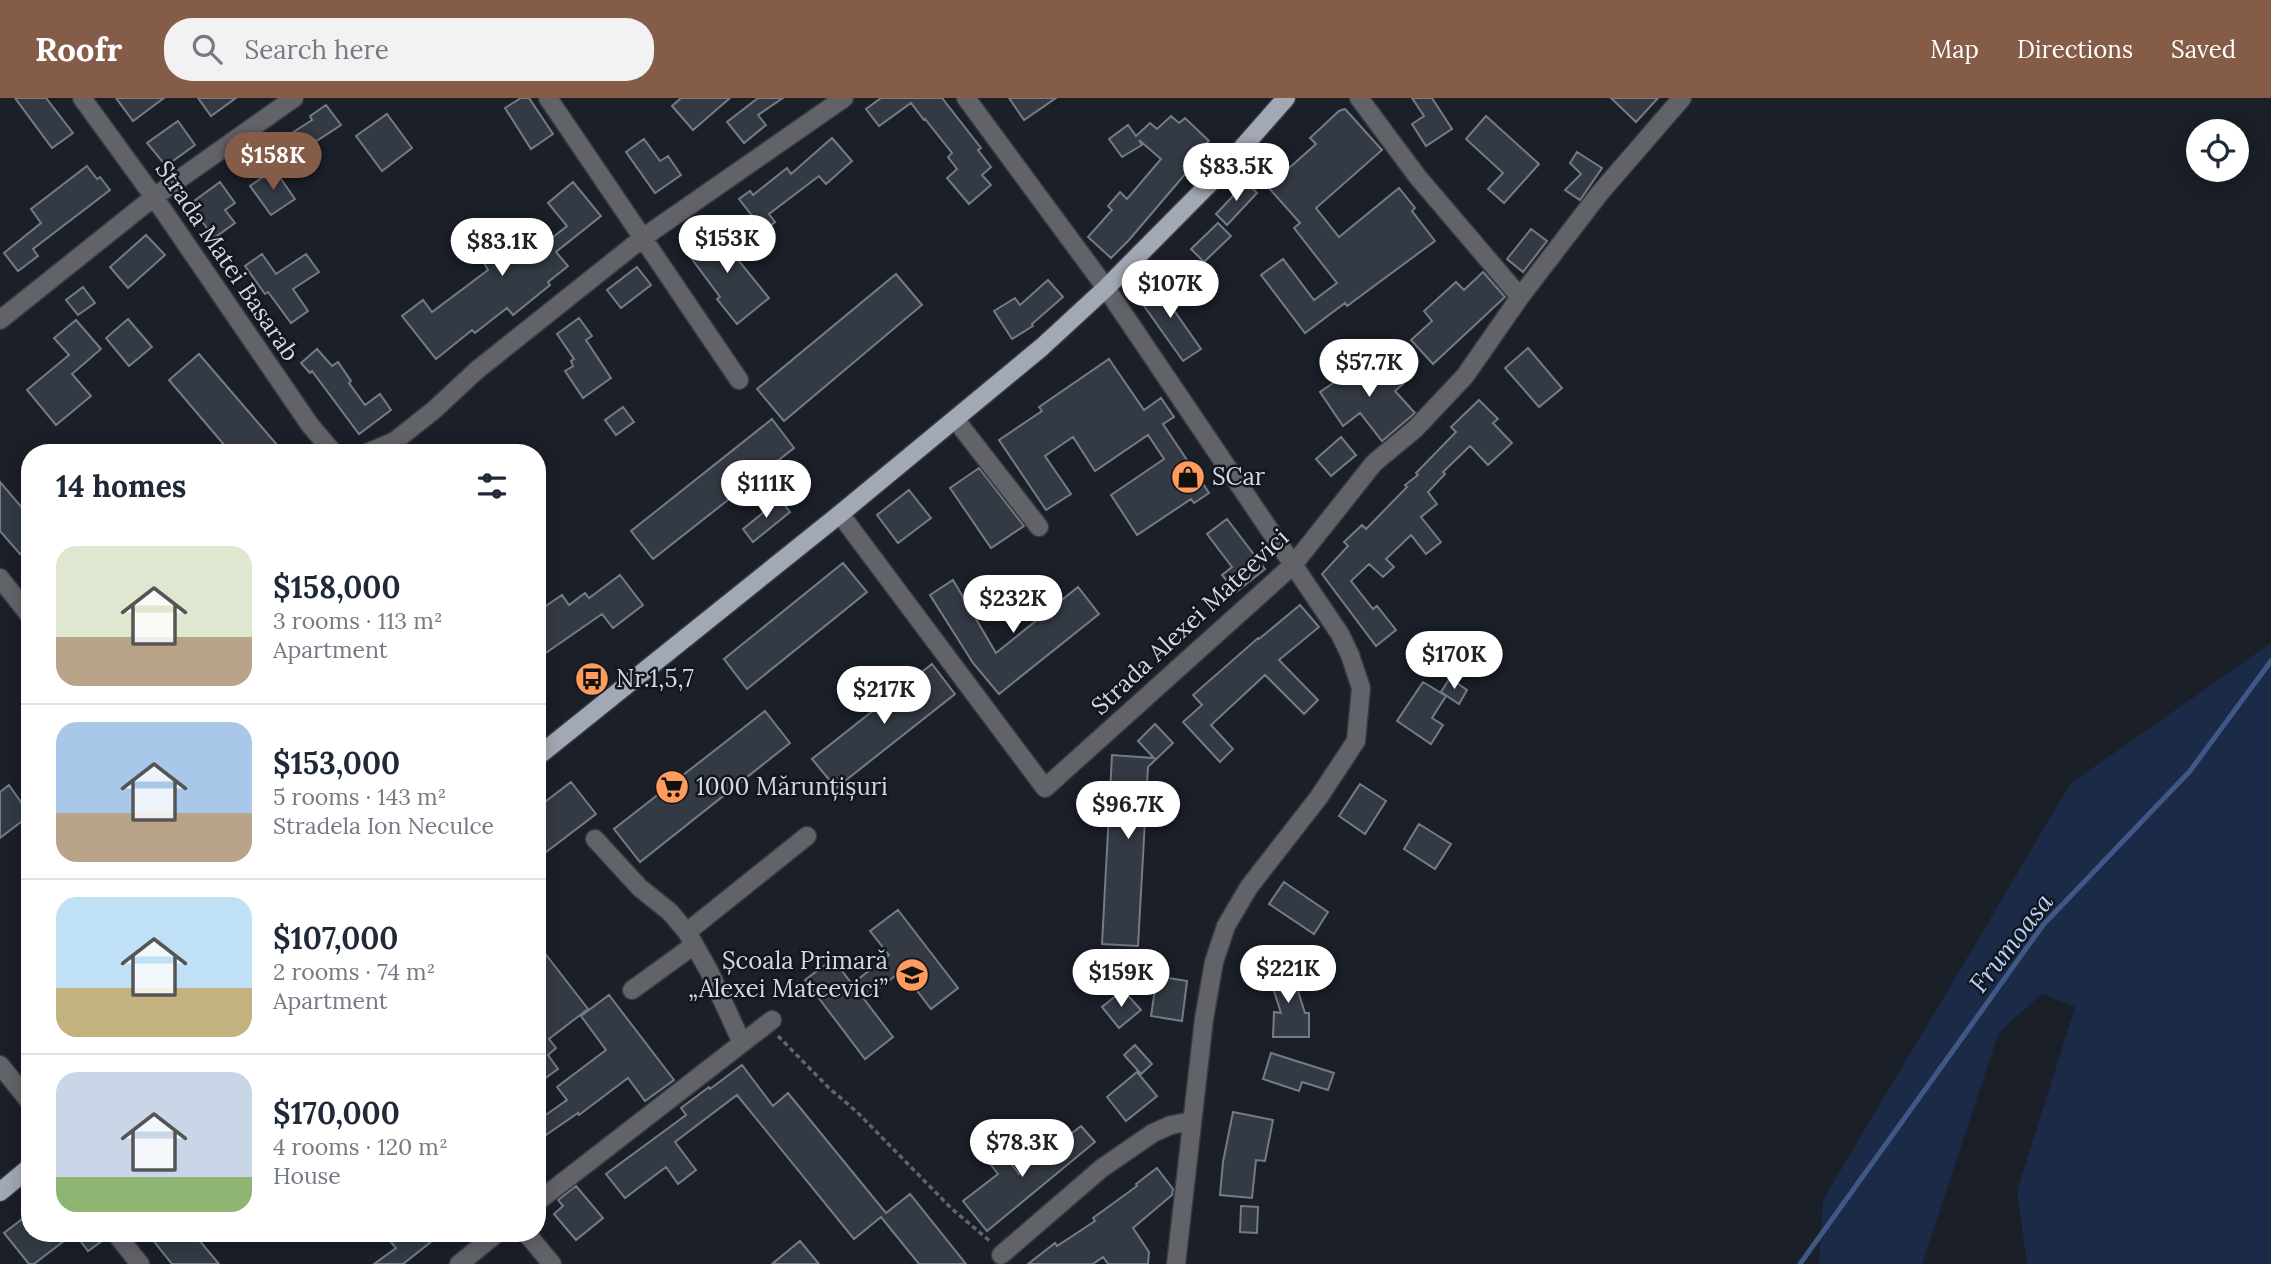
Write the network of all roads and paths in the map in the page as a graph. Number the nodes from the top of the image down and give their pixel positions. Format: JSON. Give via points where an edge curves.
{"nodes":[{"id":1,"x":82,"y":98,"type":"edge"},
{"id":2,"x":295,"y":98,"type":"edge"},
{"id":3,"x":548,"y":98,"type":"edge"},
{"id":4,"x":844,"y":98,"type":"edge"},
{"id":5,"x":966,"y":98,"type":"edge"},
{"id":6,"x":1286,"y":98,"type":"edge"},
{"id":7,"x":1359,"y":98,"type":"edge"},
{"id":8,"x":1682,"y":98,"type":"edge"},
{"id":9,"x":155,"y":197,"type":"junction"},
{"id":10,"x":643,"y":237,"type":"junction"},
{"id":11,"x":1106,"y":288,"type":"junction"},
{"id":12,"x":1520,"y":297,"type":"junction"},
{"id":13,"x":0,"y":320,"type":"edge"},
{"id":14,"x":739,"y":380,"type":"dead end"},
{"id":15,"x":955,"y":419,"type":"junction"},
{"id":16,"x":326,"y":444,"type":"edge"},
{"id":17,"x":388,"y":444,"type":"edge"},
{"id":18,"x":840,"y":514,"type":"junction"},
{"id":19,"x":1039,"y":527,"type":"dead end"},
{"id":20,"x":1293,"y":565,"type":"junction"},
{"id":21,"x":0,"y":578,"type":"edge"},
{"id":22,"x":21,"y":605,"type":"edge"},
{"id":23,"x":546,"y":750,"type":"edge"},
{"id":24,"x":807,"y":836,"type":"dead end"},
{"id":25,"x":595,"y":839,"type":"dead end"},
{"id":26,"x":691,"y":938,"type":"junction"},
{"id":27,"x":632,"y":990,"type":"dead end"},
{"id":28,"x":769,"y":1022,"type":"joint"},
{"id":29,"x":742,"y":1044,"type":"junction"},
{"id":30,"x":0,"y":1065,"type":"edge"},
{"id":31,"x":21,"y":1091,"type":"edge"},
{"id":32,"x":1192,"y":1121,"type":"junction"},
{"id":33,"x":21,"y":1174,"type":"edge"},
{"id":34,"x":0,"y":1192,"type":"edge"},
{"id":35,"x":546,"y":1195,"type":"edge"},
{"id":36,"x":122,"y":1242,"type":"edge"},
{"id":37,"x":486,"y":1242,"type":"edge"},
{"id":38,"x":534,"y":1242,"type":"edge"},
{"id":39,"x":1002,"y":1254,"type":"joint"},
{"id":40,"x":140,"y":1264,"type":"edge"},
{"id":41,"x":459,"y":1264,"type":"edge"},
{"id":42,"x":552,"y":1264,"type":"edge"},
{"id":43,"x":1176,"y":1264,"type":"edge"}],
"edges":[{"from":1,"to":9,"type":"street","name":"Strada Matei Basarab"},
{"from":2,"to":9,"type":"street"},
{"from":3,"to":10,"type":"street"},
{"from":4,"to":10,"type":"street"},
{"from":5,"to":11,"type":"street"},
{"from":6,"to":11,"type":"main road","via":[[1221,172]]},
{"from":7,"to":12,"type":"street","via":[[1417,176]]},
{"from":8,"to":12,"type":"street","name":"Strada Alexei Mateevici","via":[[1599,194]]},
{"from":9,"to":13,"type":"street"},
{"from":9,"to":16,"type":"street","name":"Strada Matei Basarab"},
{"from":10,"to":14,"type":"street"},
{"from":10,"to":17,"type":"street"},
{"from":11,"to":15,"type":"main road"},
{"from":11,"to":20,"type":"street"},
{"from":12,"to":20,"type":"street","name":"Strada Alexei Mateevici","via":[[1465,376],[1415,429],[1374,463]]},
{"from":15,"to":18,"type":"main road"},
{"from":15,"to":19,"type":"street"},
{"from":18,"to":20,"type":"street","name":"Strada Alexei Mateevici","via":[[1045,788]]},
{"from":18,"to":23,"type":"main road"},
{"from":20,"to":32,"type":"street","via":[[1350,655],[1361,688],[1356,741],[1249,887],[1226,926],[1214,962]]},
{"from":21,"to":22,"type":"street"},
{"from":24,"to":26,"type":"street"},
{"from":25,"to":26,"type":"street"},
{"from":26,"to":27,"type":"street"},
{"from":26,"to":29,"type":"street"},
{"from":28,"to":29,"type":"street"},
{"from":28,"to":39,"type":"path"},
{"from":29,"to":35,"type":"street"},
{"from":30,"to":31,"type":"street"},
{"from":32,"to":39,"type":"street","via":[[1153,1133],[1102,1168]]},
{"from":32,"to":43,"type":"street"},
{"from":33,"to":34,"type":"main road"},
{"from":36,"to":40,"type":"street"},
{"from":37,"to":41,"type":"street"},
{"from":38,"to":42,"type":"street"}]}
